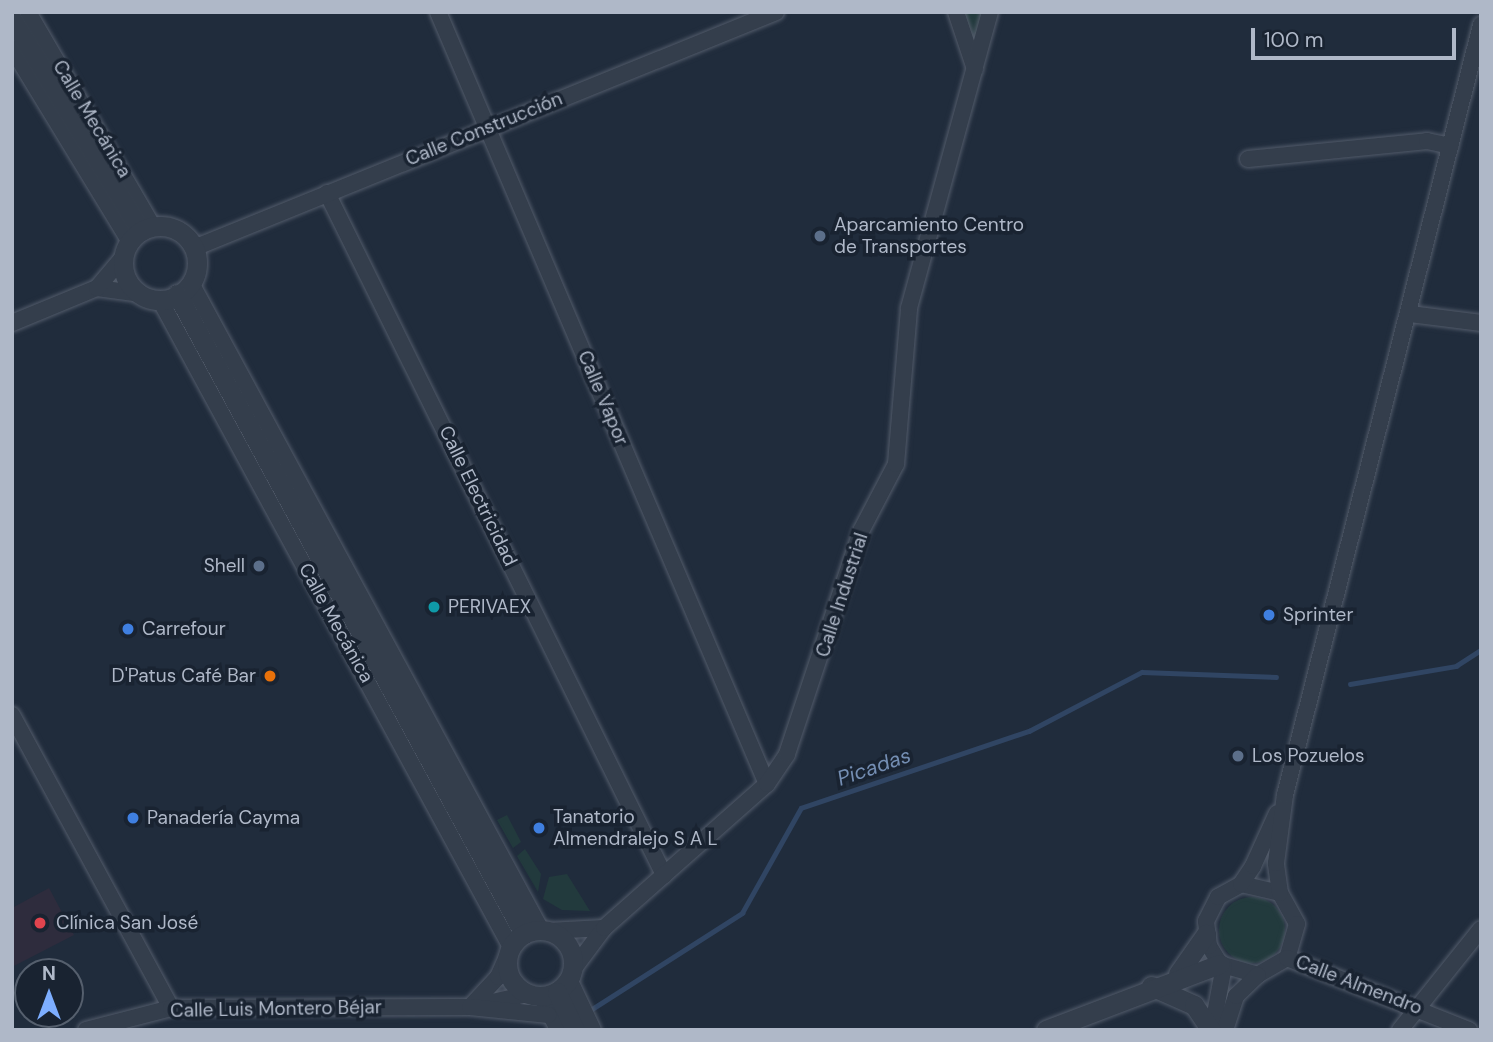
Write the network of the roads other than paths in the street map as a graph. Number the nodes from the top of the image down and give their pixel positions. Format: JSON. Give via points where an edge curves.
{"nodes":[{"id":1,"x":28,"y":12,"type":"edge"},
{"id":2,"x":438,"y":12,"type":"edge"},
{"id":3,"x":776,"y":12,"type":"edge"},
{"id":4,"x":956,"y":12,"type":"edge"},
{"id":5,"x":990,"y":12,"type":"edge"},
{"id":6,"x":12,"y":19,"type":"edge"},
{"id":7,"x":1481,"y":25,"type":"edge"},
{"id":8,"x":12,"y":48,"type":"edge"},
{"id":9,"x":975,"y":69,"type":"junction"},
{"id":10,"x":486,"y":127,"type":"junction"},
{"id":11,"x":1450,"y":146,"type":"junction"},
{"id":12,"x":1248,"y":159,"type":"dead end"},
{"id":13,"x":327,"y":193,"type":"junction"},
{"id":14,"x":137,"y":239,"type":"junction"},
{"id":15,"x":194,"y":248,"type":"junction"},
{"id":16,"x":97,"y":288,"type":"junction"},
{"id":17,"x":168,"y":293,"type":"junction"},
{"id":18,"x":1410,"y":314,"type":"junction"},
{"id":19,"x":12,"y":323,"type":"edge"},
{"id":20,"x":1481,"y":323,"type":"edge"},
{"id":21,"x":12,"y":715,"type":"edge"},
{"id":22,"x":767,"y":784,"type":"junction"},
{"id":23,"x":1285,"y":795,"type":"junction"},
{"id":24,"x":664,"y":875,"type":"junction"},
{"id":25,"x":1241,"y":884,"type":"junction"},
{"id":26,"x":1280,"y":893,"type":"junction"},
{"id":27,"x":604,"y":928,"type":"junction"},
{"id":28,"x":1481,"y":929,"type":"edge"},
{"id":29,"x":1206,"y":934,"type":"junction"},
{"id":30,"x":526,"y":939,"type":"junction"},
{"id":31,"x":1287,"y":958,"type":"junction"},
{"id":32,"x":1222,"y":965,"type":"junction"},
{"id":33,"x":1178,"y":975,"type":"junction"},
{"id":34,"x":1258,"y":975,"type":"junction"},
{"id":35,"x":1151,"y":986,"type":"junction"},
{"id":36,"x":553,"y":987,"type":"junction"},
{"id":37,"x":1417,"y":1006,"type":"junction"},
{"id":38,"x":470,"y":1007,"type":"junction"},
{"id":39,"x":171,"y":1008,"type":"junction"},
{"id":40,"x":571,"y":1021,"type":"edge"},
{"id":41,"x":86,"y":1030,"type":"edge"},
{"id":42,"x":1046,"y":1030,"type":"edge"},
{"id":43,"x":1212,"y":1030,"type":"edge"},
{"id":44,"x":1225,"y":1030,"type":"edge"},
{"id":45,"x":1400,"y":1030,"type":"edge"},
{"id":46,"x":1469,"y":1030,"type":"edge"}],
"edges":[{"from":1,"to":14,"type":"street","name":"Calle Mecánica"},
{"from":2,"to":10,"type":"street","name":"Calle Vapor"},
{"from":3,"to":10,"type":"street","name":"Calle Construcción"},
{"from":4,"to":9,"type":"street"},
{"from":5,"to":9,"type":"street","name":"Calle Industrial"},
{"from":6,"to":14,"type":"street"},
{"from":7,"to":11,"type":"street"},
{"from":8,"to":14,"type":"street","name":"Calle Mecánica"},
{"from":9,"to":22,"type":"street","name":"Calle Industrial","via":[[909,308],[897,464],[861,531],[787,754]]},
{"from":10,"to":13,"type":"street","name":"Calle Construcción"},
{"from":10,"to":22,"type":"street","name":"Calle Vapor"},
{"from":11,"to":12,"type":"street","via":[[1427,141]]},
{"from":11,"to":18,"type":"street"},
{"from":13,"to":15,"type":"street","name":"Calle Construcción"},
{"from":13,"to":24,"type":"street","name":"Calle Electricidad"},
{"from":14,"to":15,"type":"street","via":[[179,231]]},
{"from":14,"to":16,"type":"street"},
{"from":14,"to":17,"type":"street","via":[[125,275]]},
{"from":15,"to":17,"type":"street"},
{"from":16,"to":17,"type":"street"},
{"from":16,"to":19,"type":"street"},
{"from":17,"to":30,"type":"street"},
{"from":18,"to":20,"type":"street"},
{"from":18,"to":23,"type":"street"},
{"from":21,"to":39,"type":"street"},
{"from":22,"to":24,"type":"street","name":"Calle Industrial"},
{"from":23,"to":25,"type":"street"},
{"from":23,"to":26,"type":"street","via":[[1276,863]]},
{"from":24,"to":27,"type":"street","name":"Calle Industrial"},
{"from":25,"to":26,"type":"street"},
{"from":25,"to":29,"type":"street","via":[[1210,908]]},
{"from":26,"to":31,"type":"street","via":[[1297,924]]},
{"from":27,"to":30,"type":"street"},
{"from":27,"to":36,"type":"street","name":"Calle Industrial"},
{"from":28,"to":37,"type":"street"},
{"from":29,"to":32,"type":"street"},
{"from":29,"to":33,"type":"street"},
{"from":30,"to":36,"type":"street","via":[[510,978]]},
{"from":30,"to":36,"type":"street","via":[[566,942]]},
{"from":30,"to":38,"type":"street"},
{"from":31,"to":34,"type":"street"},
{"from":31,"to":37,"type":"street","name":"Calle Almendro"},
{"from":32,"to":33,"type":"street"},
{"from":32,"to":34,"type":"street"},
{"from":32,"to":43,"type":"street"},
{"from":33,"to":35,"type":"street"},
{"from":34,"to":44,"type":"street","via":[[1236,996]]},
{"from":35,"to":42,"type":"street"},
{"from":35,"to":43,"type":"street","via":[[1194,1005]]},
{"from":36,"to":38,"type":"street","name":"Calle Luis Montero Béjar"},
{"from":36,"to":40,"type":"street"},
{"from":37,"to":45,"type":"street"},
{"from":37,"to":46,"type":"street","name":"Calle Almendro"},
{"from":38,"to":39,"type":"street","name":"Calle Luis Montero Béjar"},
{"from":38,"to":40,"type":"street","name":"Calle Luis Montero Béjar"},
{"from":39,"to":41,"type":"street","name":"Calle Luis Montero Béjar"}]}
